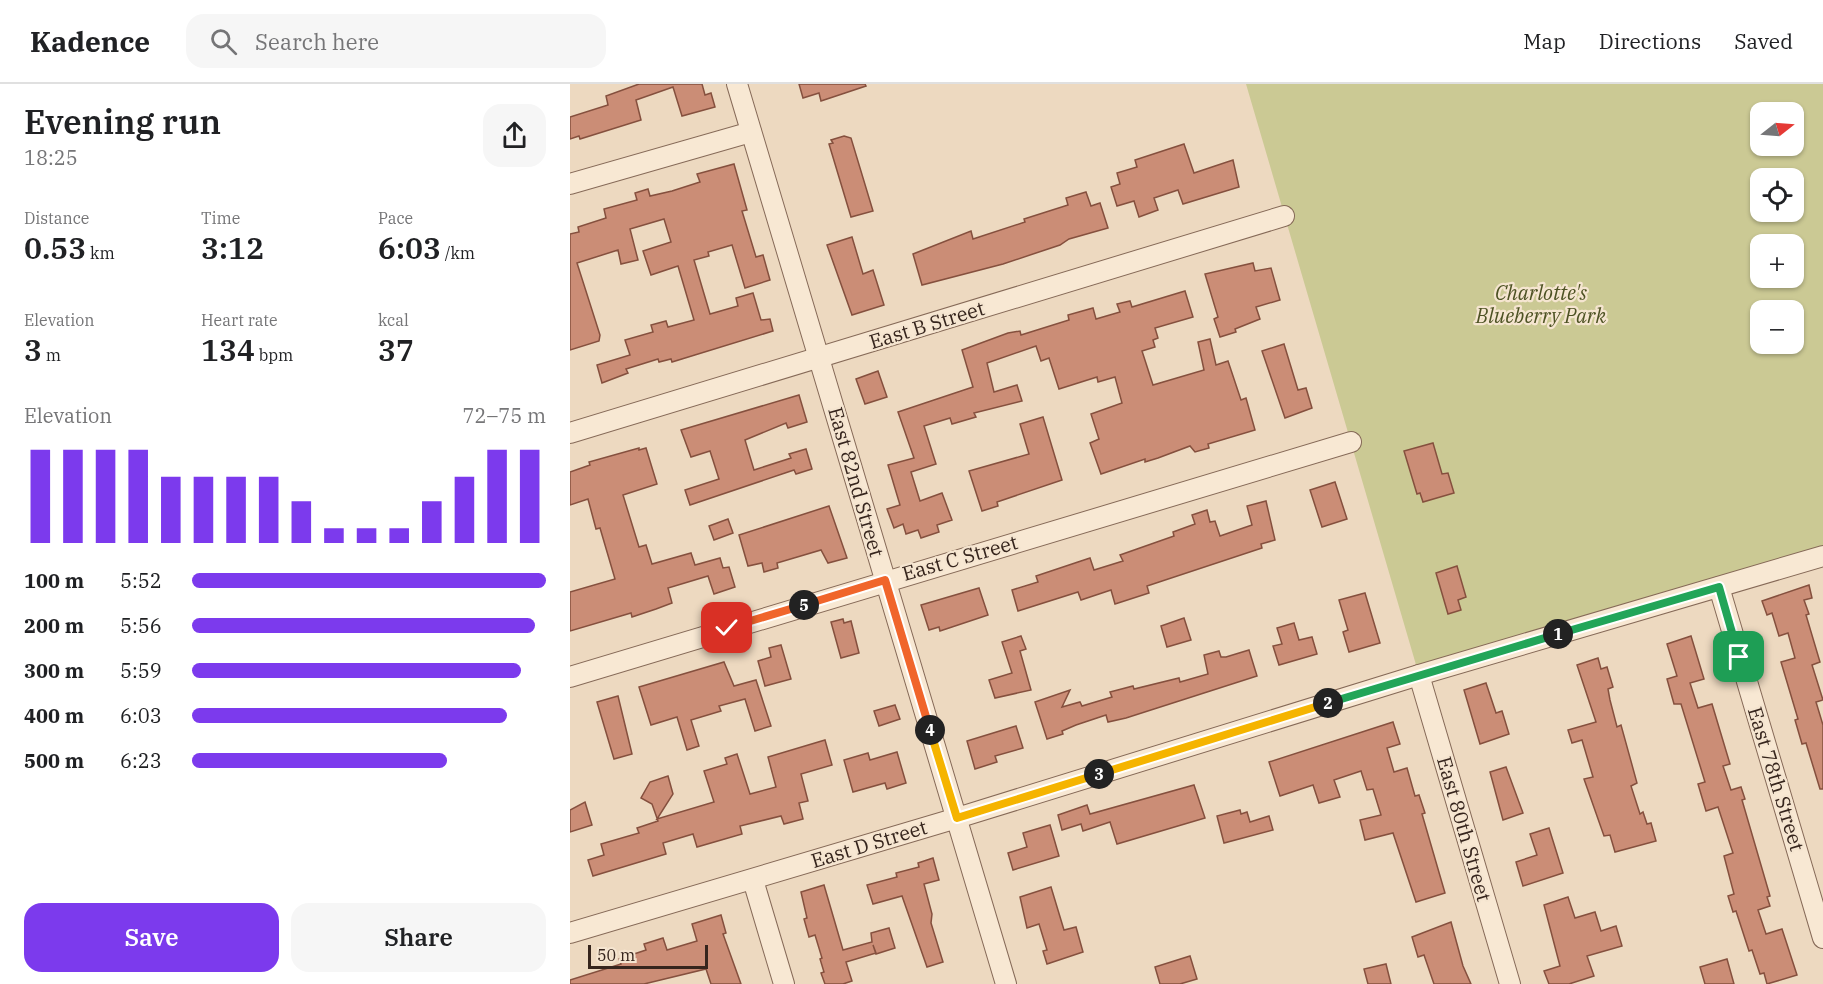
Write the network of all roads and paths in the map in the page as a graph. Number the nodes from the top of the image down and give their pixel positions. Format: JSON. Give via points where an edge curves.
{"nodes":[{"id":1,"x":737,"y":84,"type":"edge"},
{"id":2,"x":751,"y":132,"type":"junction"},
{"id":3,"x":570,"y":184,"type":"edge"},
{"id":4,"x":1284,"y":216,"type":"dead end"},
{"id":5,"x":820,"y":358,"type":"junction"},
{"id":6,"x":570,"y":433,"type":"edge"},
{"id":7,"x":1351,"y":442,"type":"dead end"},
{"id":8,"x":1823,"y":556,"type":"edge"},
{"id":9,"x":885,"y":580,"type":"junction"},
{"id":10,"x":1719,"y":587,"type":"junction"},
{"id":11,"x":1419,"y":675,"type":"junction"},
{"id":12,"x":570,"y":677,"type":"edge"},
{"id":13,"x":957,"y":818,"type":"junction"},
{"id":14,"x":753,"y":880,"type":"junction"},
{"id":15,"x":570,"y":933,"type":"edge"},
{"id":16,"x":1823,"y":938,"type":"edge"},
{"id":17,"x":784,"y":984,"type":"edge"},
{"id":18,"x":1006,"y":984,"type":"edge"},
{"id":19,"x":1510,"y":984,"type":"edge"}],
"edges":[{"from":1,"to":2,"type":"street","name":"East 82nd Street"},
{"from":2,"to":3,"type":"street"},
{"from":2,"to":5,"type":"street","name":"East 82nd Street"},
{"from":4,"to":5,"type":"street","name":"East B Street"},
{"from":5,"to":6,"type":"street","name":"East B Street"},
{"from":5,"to":9,"type":"street","name":"East 82nd Street"},
{"from":7,"to":9,"type":"street","name":"East C Street"},
{"from":8,"to":10,"type":"street","name":"East D Street"},
{"from":9,"to":12,"type":"street","name":"East C Street"},
{"from":9,"to":13,"type":"street","name":"East 82nd Street"},
{"from":10,"to":11,"type":"street","name":"East D Street"},
{"from":10,"to":16,"type":"street","name":"East 78th Street"},
{"from":11,"to":13,"type":"street","name":"East D Street"},
{"from":11,"to":19,"type":"street","name":"East 80th Street"},
{"from":13,"to":14,"type":"street","name":"East D Street"},
{"from":13,"to":18,"type":"street","name":"East 82nd Street"},
{"from":14,"to":15,"type":"street","name":"East D Street"},
{"from":14,"to":17,"type":"street"}]}
